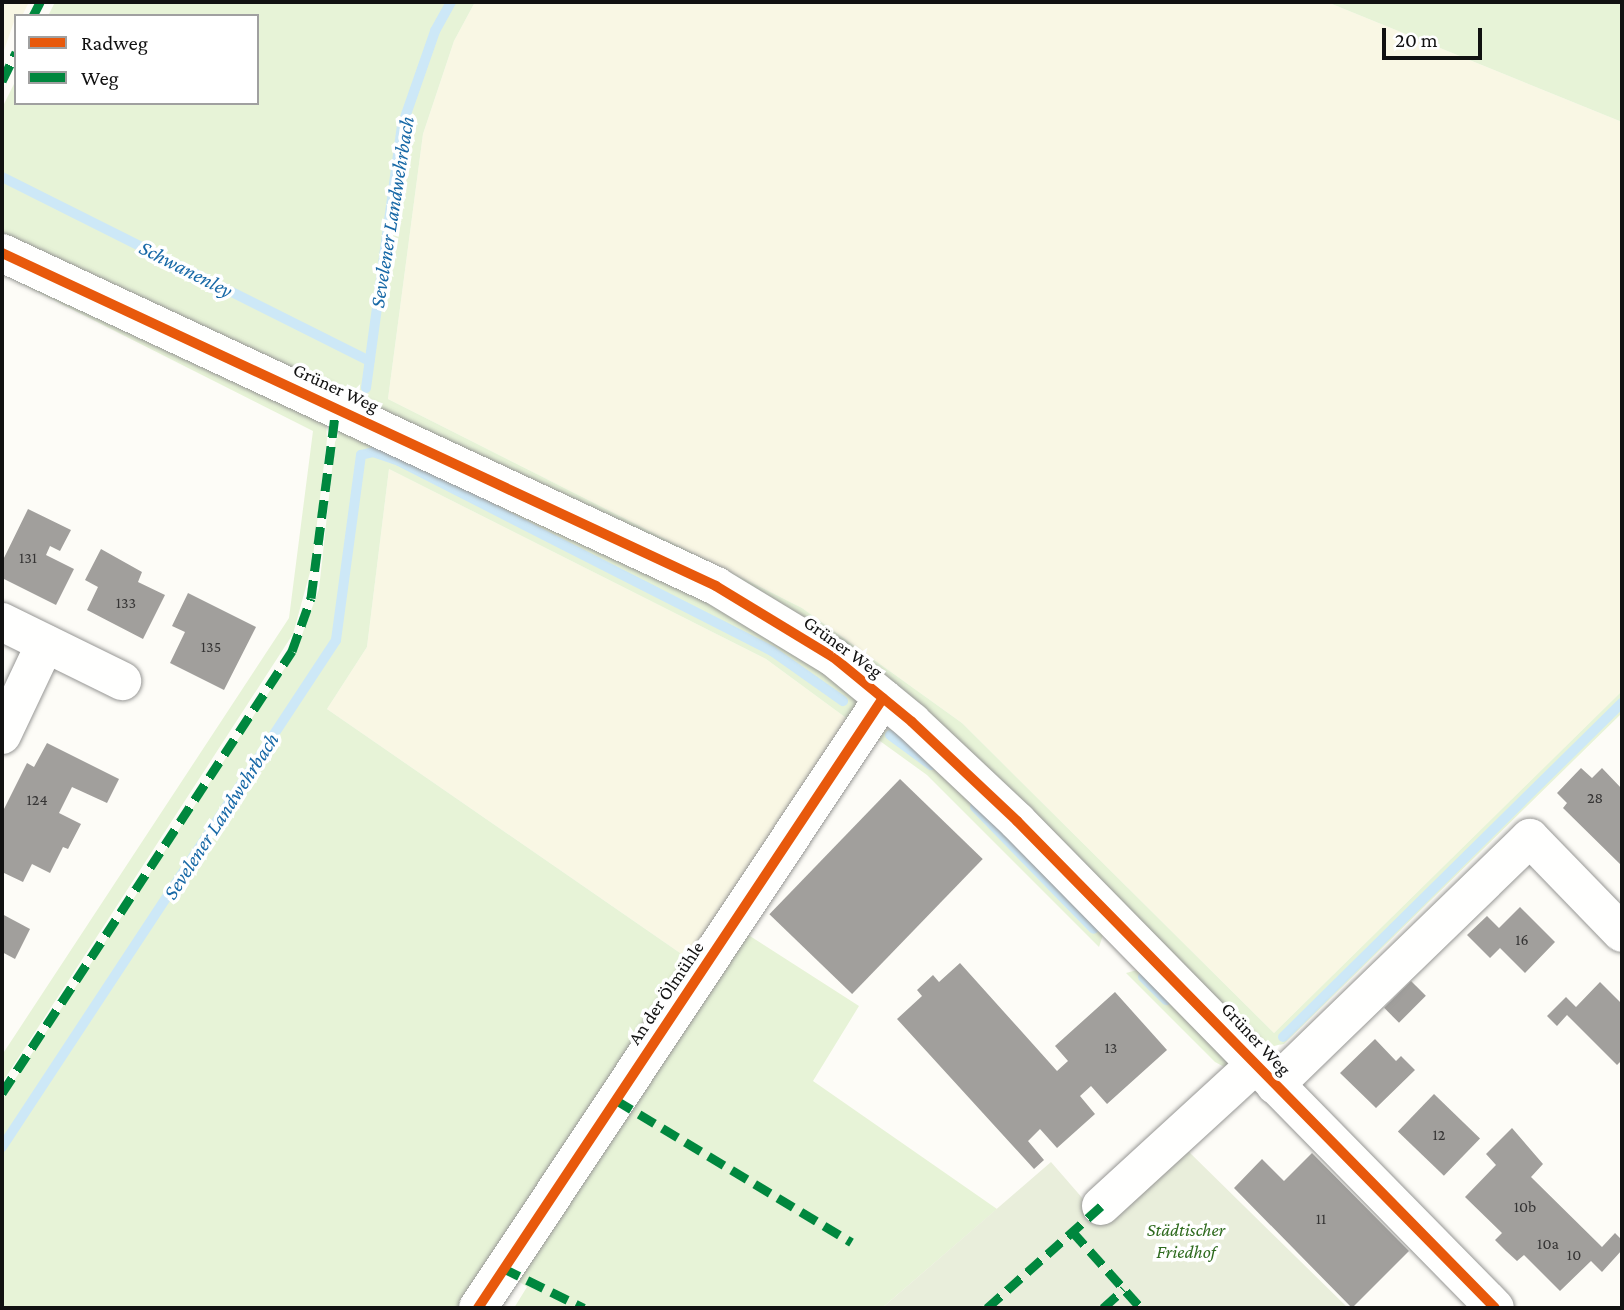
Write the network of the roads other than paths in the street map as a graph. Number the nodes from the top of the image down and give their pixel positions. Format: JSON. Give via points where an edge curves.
{"nodes":[{"id":1,"x":2,"y":253,"type":"edge"},
{"id":2,"x":2,"y":622,"type":"edge"},
{"id":3,"x":45,"y":644,"type":"junction"},
{"id":4,"x":122,"y":681,"type":"dead end"},
{"id":5,"x":883,"y":698,"type":"junction"},
{"id":6,"x":2,"y":734,"type":"edge"},
{"id":7,"x":1622,"y":933,"type":"edge"},
{"id":8,"x":1266,"y":1075,"type":"junction"},
{"id":9,"x":1101,"y":1206,"type":"dead end"},
{"id":10,"x":478,"y":1308,"type":"edge"},
{"id":11,"x":1495,"y":1308,"type":"edge"}],
"edges":[{"from":1,"to":5,"type":"street","name":"Grüner Weg","via":[[716,586],[833,657]]},
{"from":2,"to":3,"type":"street"},
{"from":3,"to":4,"type":"street"},
{"from":3,"to":6,"type":"street"},
{"from":5,"to":8,"type":"street","name":"Grüner Weg","via":[[1027,831]]},
{"from":5,"to":10,"type":"street","name":"An der Ölmühle"},
{"from":7,"to":8,"type":"street","name":"Grüner Weg","via":[[1530,838]]},
{"from":8,"to":9,"type":"street"},
{"from":8,"to":11,"type":"street","name":"Grüner Weg"}]}
